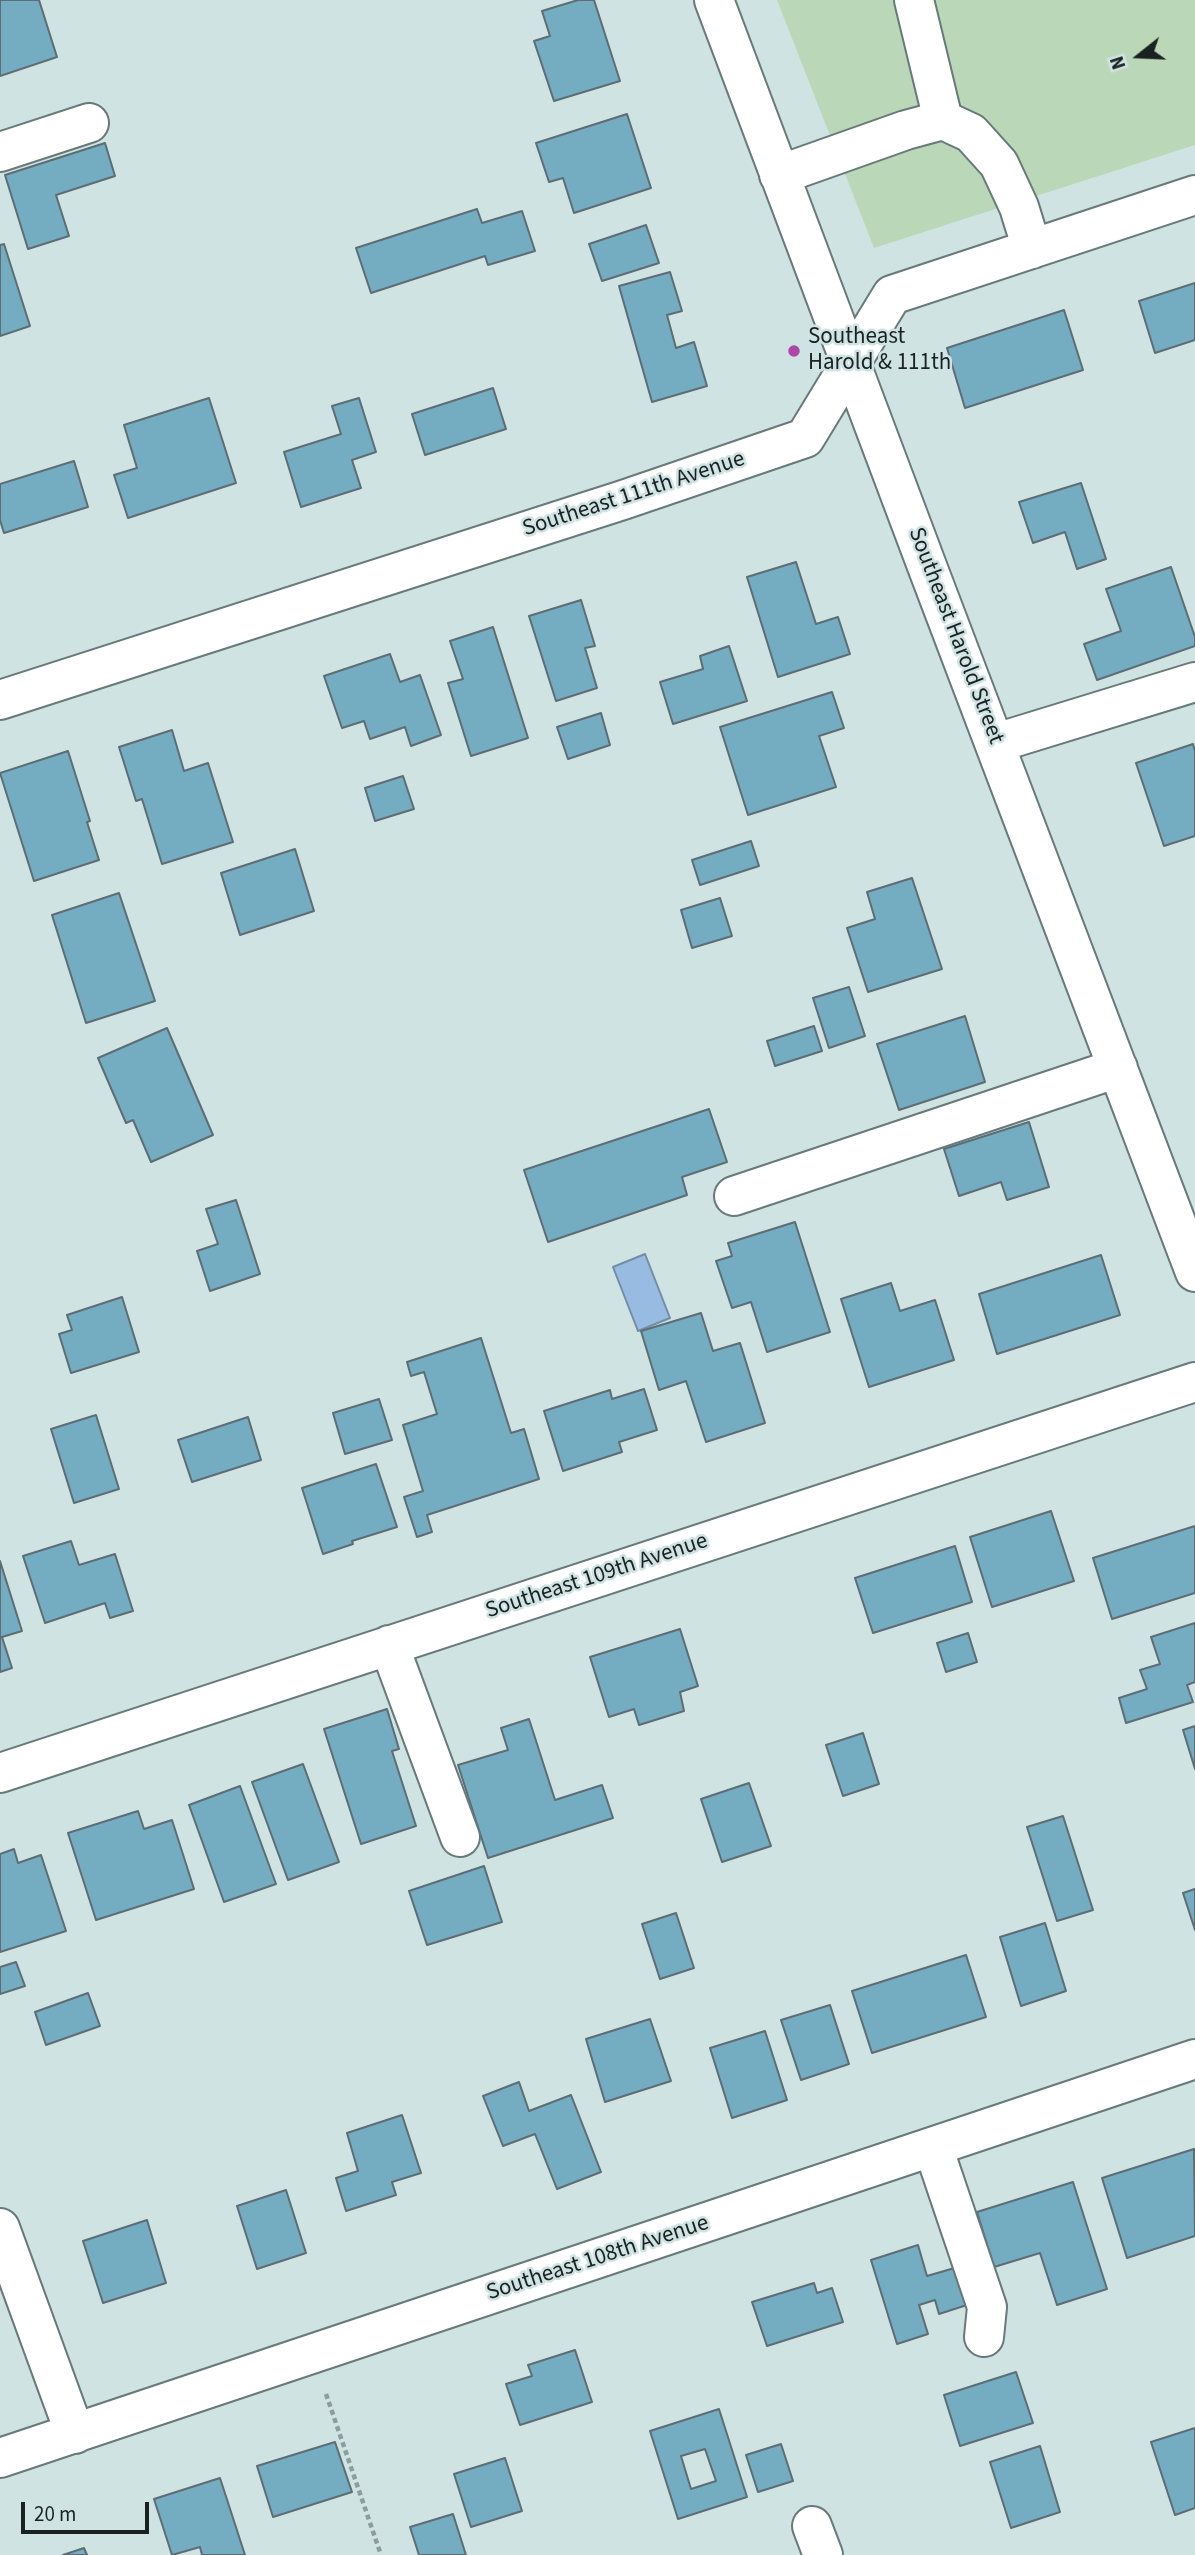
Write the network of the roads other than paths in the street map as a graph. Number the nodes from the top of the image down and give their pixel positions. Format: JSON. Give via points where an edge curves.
{"nodes":[{"id":1,"x":714,"y":0,"type":"edge"},
{"id":2,"x":914,"y":0,"type":"edge"},
{"id":3,"x":943,"y":120,"type":"junction"},
{"id":4,"x":89,"y":122,"type":"dead end"},
{"id":5,"x":0,"y":152,"type":"edge"},
{"id":6,"x":779,"y":175,"type":"junction"},
{"id":7,"x":1195,"y":195,"type":"edge"},
{"id":8,"x":1032,"y":249,"type":"junction"},
{"id":9,"x":849,"y":365,"type":"junction"},
{"id":10,"x":1195,"y":682,"type":"edge"},
{"id":11,"x":0,"y":700,"type":"edge"},
{"id":12,"x":996,"y":743,"type":"junction"},
{"id":13,"x":1118,"y":1068,"type":"junction"},
{"id":14,"x":734,"y":1196,"type":"dead end"},
{"id":15,"x":1195,"y":1272,"type":"edge"},
{"id":16,"x":1195,"y":1382,"type":"edge"},
{"id":17,"x":389,"y":1645,"type":"junction"},
{"id":18,"x":0,"y":1773,"type":"edge"},
{"id":19,"x":460,"y":1837,"type":"dead end"},
{"id":20,"x":1195,"y":2059,"type":"edge"},
{"id":21,"x":933,"y":2147,"type":"junction"},
{"id":22,"x":0,"y":2228,"type":"edge"},
{"id":23,"x":984,"y":2337,"type":"dead end"},
{"id":24,"x":75,"y":2434,"type":"junction"},
{"id":25,"x":0,"y":2458,"type":"edge"}],
"edges":[{"from":1,"to":6,"type":"street","name":"Southeast Harold Street"},
{"from":2,"to":3,"type":"street"},
{"from":3,"to":6,"type":"street"},
{"from":3,"to":8,"type":"street","via":[[971,133],[999,164],[1020,207]]},
{"from":4,"to":5,"type":"street"},
{"from":6,"to":9,"type":"street","name":"Southeast Harold Street"},
{"from":7,"to":8,"type":"street","name":"Southeast 111th Avenue"},
{"from":8,"to":9,"type":"street","name":"Southeast 111th Avenue","via":[[892,295]]},
{"from":9,"to":11,"type":"street","name":"Southeast 111th Avenue","via":[[805,438]]},
{"from":9,"to":12,"type":"street","name":"Southeast Harold Street"},
{"from":10,"to":12,"type":"street"},
{"from":12,"to":13,"type":"street","name":"Southeast Harold Street"},
{"from":13,"to":14,"type":"street"},
{"from":13,"to":15,"type":"street","name":"Southeast Harold Street"},
{"from":16,"to":17,"type":"street","name":"Southeast 109th Avenue"},
{"from":17,"to":18,"type":"street","name":"Southeast 109th Avenue"},
{"from":17,"to":19,"type":"street"},
{"from":20,"to":21,"type":"street","name":"Southeast 108th Avenue"},
{"from":21,"to":23,"type":"street","via":[[987,2307]]},
{"from":21,"to":24,"type":"street","name":"Southeast 108th Avenue"},
{"from":22,"to":24,"type":"street"},
{"from":24,"to":25,"type":"street","name":"Southeast 108th Avenue"}]}
